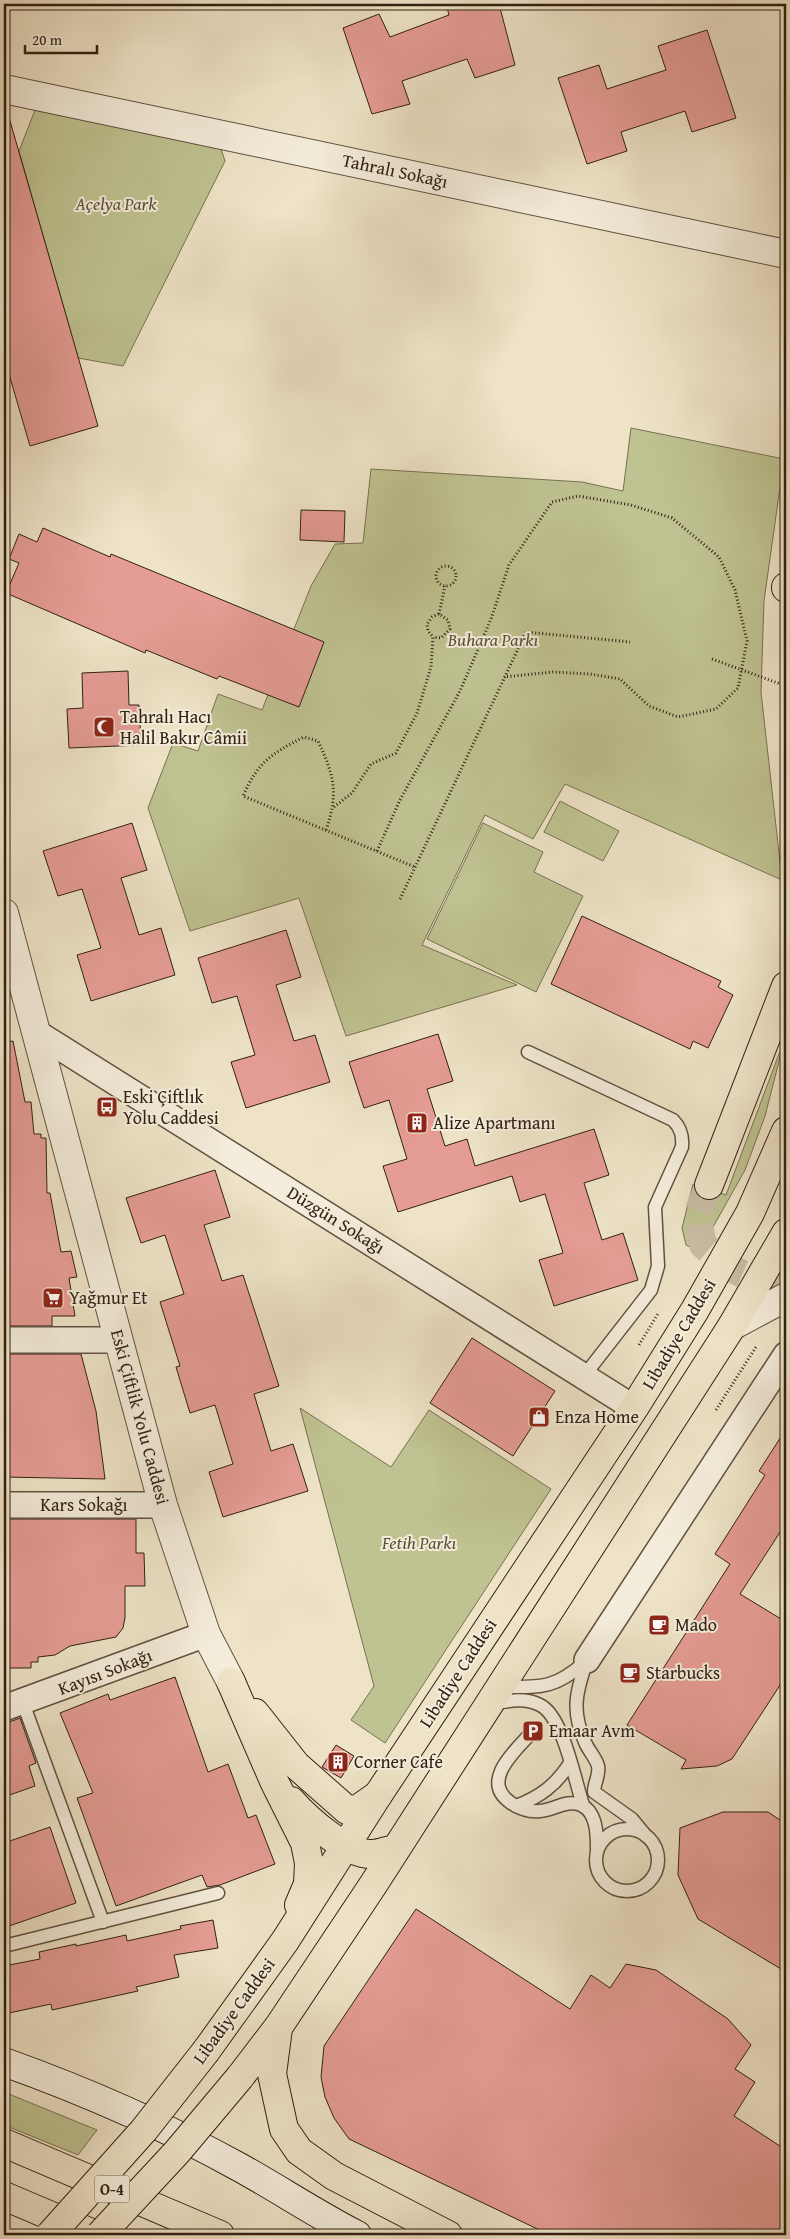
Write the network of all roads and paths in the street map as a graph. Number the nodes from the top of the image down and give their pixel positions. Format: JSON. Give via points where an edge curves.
{"nodes":[{"id":1,"x":4,"y":89,"type":"edge"},
{"id":2,"x":786,"y":254,"type":"edge"},
{"id":3,"x":444,"y":586,"type":"junction"},
{"id":4,"x":440,"y":614,"type":"junction"},
{"id":5,"x":433,"y":637,"type":"junction"},
{"id":6,"x":630,"y":642,"type":"dead end"},
{"id":7,"x":712,"y":659,"type":"dead end"},
{"id":8,"x":741,"y":669,"type":"junction"},
{"id":9,"x":504,"y":678,"type":"junction"},
{"id":10,"x":786,"y":686,"type":"edge"},
{"id":11,"x":334,"y":808,"type":"junction"},
{"id":12,"x":326,"y":830,"type":"junction"},
{"id":13,"x":377,"y":851,"type":"junction"},
{"id":14,"x":415,"y":867,"type":"junction"},
{"id":15,"x":400,"y":899,"type":"dead end"},
{"id":16,"x":4,"y":914,"type":"edge"},
{"id":17,"x":786,"y":986,"type":"edge"},
{"id":18,"x":37,"y":1033,"type":"junction"},
{"id":19,"x":528,"y":1052,"type":"dead end"},
{"id":20,"x":786,"y":1130,"type":"edge"},
{"id":21,"x":709,"y":1185,"type":"tunnel mouth"},
{"id":22,"x":786,"y":1233,"type":"edge"},
{"id":23,"x":786,"y":1297,"type":"edge"},
{"id":24,"x":660,"y":1310,"type":"dead end"},
{"id":25,"x":732,"y":1326,"type":"junction"},
{"id":26,"x":4,"y":1340,"type":"edge"},
{"id":27,"x":119,"y":1340,"type":"junction"},
{"id":28,"x":639,"y":1346,"type":"dead end"},
{"id":29,"x":756,"y":1347,"type":"dead end"},
{"id":30,"x":786,"y":1355,"type":"edge"},
{"id":31,"x":584,"y":1376,"type":"junction"},
{"id":32,"x":634,"y":1408,"type":"junction"},
{"id":33,"x":716,"y":1410,"type":"dead end"},
{"id":34,"x":4,"y":1505,"type":"edge"},
{"id":35,"x":163,"y":1506,"type":"junction"},
{"id":36,"x":206,"y":1634,"type":"junction"},
{"id":37,"x":586,"y":1660,"type":"junction"},
{"id":38,"x":231,"y":1682,"type":"junction"},
{"id":39,"x":492,"y":1696,"type":"junction"},
{"id":40,"x":13,"y":1706,"type":"edge"},
{"id":41,"x":533,"y":1731,"type":"dead end"},
{"id":42,"x":570,"y":1763,"type":"junction"},
{"id":43,"x":274,"y":1781,"type":"junction"},
{"id":44,"x":583,"y":1805,"type":"junction"},
{"id":45,"x":516,"y":1806,"type":"junction"},
{"id":46,"x":646,"y":1836,"type":"junction"},
{"id":47,"x":364,"y":1837,"type":"junction"},
{"id":48,"x":597,"y":1850,"type":"junction"},
{"id":49,"x":218,"y":1893,"type":"dead end"},
{"id":50,"x":103,"y":1922,"type":"junction"},
{"id":51,"x":285,"y":1941,"type":"junction"},
{"id":52,"x":4,"y":1946,"type":"edge"},
{"id":53,"x":279,"y":2026,"type":"junction"},
{"id":54,"x":4,"y":2062,"type":"edge"},
{"id":55,"x":4,"y":2143,"type":"edge"},
{"id":56,"x":4,"y":2196,"type":"edge"},
{"id":57,"x":50,"y":2235,"type":"edge"},
{"id":58,"x":96,"y":2235,"type":"edge"},
{"id":59,"x":100,"y":2235,"type":"edge"},
{"id":60,"x":220,"y":2235,"type":"edge"},
{"id":61,"x":356,"y":2235,"type":"edge"},
{"id":62,"x":448,"y":2235,"type":"edge"}],
"edges":[{"from":1,"to":2,"type":"street","name":"Tahralı Sokağı"},
{"from":3,"to":3,"type":"path","via":[[436,581],[436,574],[439,568],[449,567],[454,571],[455,580]]},
{"from":3,"to":4,"type":"path"},
{"from":4,"to":5,"type":"path","via":[[427,624]]},
{"from":4,"to":5,"type":"path","via":[[448,620],[450,629],[441,638]]},
{"from":5,"to":11,"type":"path","via":[[431,668],[417,713],[396,754],[371,764],[352,793]]},
{"from":6,"to":9,"type":"path","via":[[526,632]]},
{"from":7,"to":8,"type":"path"},
{"from":8,"to":9,"type":"path","via":[[738,688],[716,709],[678,717],[649,706],[620,679],[553,672]]},
{"from":8,"to":10,"type":"path"},
{"from":8,"to":13,"type":"path","via":[[746,641],[735,590],[719,556],[672,518],[631,505],[578,496],[552,502],[509,565],[460,691],[400,800]]},
{"from":9,"to":14,"type":"path"},
{"from":11,"to":12,"type":"path"},
{"from":11,"to":12,"type":"path","via":[[332,771],[318,741],[304,737],[274,751],[252,776],[243,796]]},
{"from":12,"to":13,"type":"path"},
{"from":13,"to":14,"type":"path"},
{"from":14,"to":15,"type":"path"},
{"from":16,"to":18,"type":"street","name":"Eski Çiftlik Yolu Caddesi"},
{"from":17,"to":21,"type":"main road"},
{"from":18,"to":27,"type":"street","name":"Eski Çiftlik Yolu Caddesi"},
{"from":18,"to":31,"type":"street","name":"Düzgün Sokağı"},
{"from":19,"to":31,"type":"lane","via":[[673,1120],[683,1138],[656,1207],[658,1266],[652,1290]]},
{"from":20,"to":32,"type":"main road","name":"Libadiye Caddesi","via":[[750,1213]]},
{"from":22,"to":25,"type":"main road","name":"Libadiye Caddesi"},
{"from":23,"to":25,"type":"street"},
{"from":24,"to":28,"type":"path"},
{"from":25,"to":39,"type":"main road","name":"Libadiye Caddesi"},
{"from":26,"to":27,"type":"street"},
{"from":27,"to":35,"type":"street","name":"Eski Çiftlik Yolu Caddesi"},
{"from":29,"to":33,"type":"path"},
{"from":30,"to":37,"type":"street"},
{"from":31,"to":32,"type":"street","name":"Düzgün Sokağı"},
{"from":32,"to":47,"type":"main road","name":"Libadiye Caddesi","via":[[378,1795],[358,1809]]},
{"from":34,"to":35,"type":"street","name":"Kars Sokağı"},
{"from":35,"to":36,"type":"street","name":"Eski Çiftlik Yolu Caddesi"},
{"from":36,"to":38,"type":"street","name":"Eski Çiftlik Yolu Caddesi"},
{"from":36,"to":40,"type":"street","name":"Kayısı Sokağı"},
{"from":37,"to":39,"type":"lane","via":[[555,1684]]},
{"from":37,"to":46,"type":"lane","via":[[578,1686],[576,1716],[598,1766],[594,1792],[632,1819]]},
{"from":38,"to":43,"type":"main road"},
{"from":38,"to":47,"type":"main road","via":[[296,1765]]},
{"from":39,"to":42,"type":"lane","via":[[541,1705],[560,1730]]},
{"from":39,"to":47,"type":"main road","name":"Libadiye Caddesi"},
{"from":40,"to":50,"type":"lane"},
{"from":41,"to":45,"type":"lane","via":[[498,1777],[500,1794]]},
{"from":42,"to":44,"type":"lane"},
{"from":42,"to":45,"type":"lane","via":[[548,1789]]},
{"from":43,"to":47,"type":"main road","via":[[304,1815]]},
{"from":43,"to":51,"type":"main road","via":[[305,1843],[309,1863],[308,1884]]},
{"from":44,"to":45,"type":"lane","via":[[569,1802],[529,1812]]},
{"from":44,"to":48,"type":"lane","via":[[598,1829]]},
{"from":46,"to":48,"type":"lane","via":[[638,1831],[618,1830],[602,1841]]},
{"from":46,"to":48,"type":"lane","via":[[657,1853],[655,1872],[642,1887],[632,1890],[611,1887],[603,1880],[597,1870]]},
{"from":47,"to":51,"type":"main road","name":"Libadiye Caddesi"},
{"from":47,"to":53,"type":"main road","name":"Libadiye Caddesi","via":[[373,1885]]},
{"from":49,"to":50,"type":"lane"},
{"from":50,"to":52,"type":"lane"},
{"from":51,"to":57,"type":"main road","name":"Libadiye Caddesi","bridge":true,"via":[[144,2130]]},
{"from":53,"to":59,"type":"main road","name":"Libadiye Caddesi","bridge":true,"via":[[177,2152]]},
{"from":53,"to":62,"type":"main road","via":[[272,2074],[284,2129],[299,2151],[334,2176]]},
{"from":54,"to":61,"type":"street","via":[[66,2084],[139,2116],[240,2167],[310,2211]]},
{"from":55,"to":60,"type":"main road","number":"O-4"},
{"from":56,"to":58,"type":"main road"}]}
